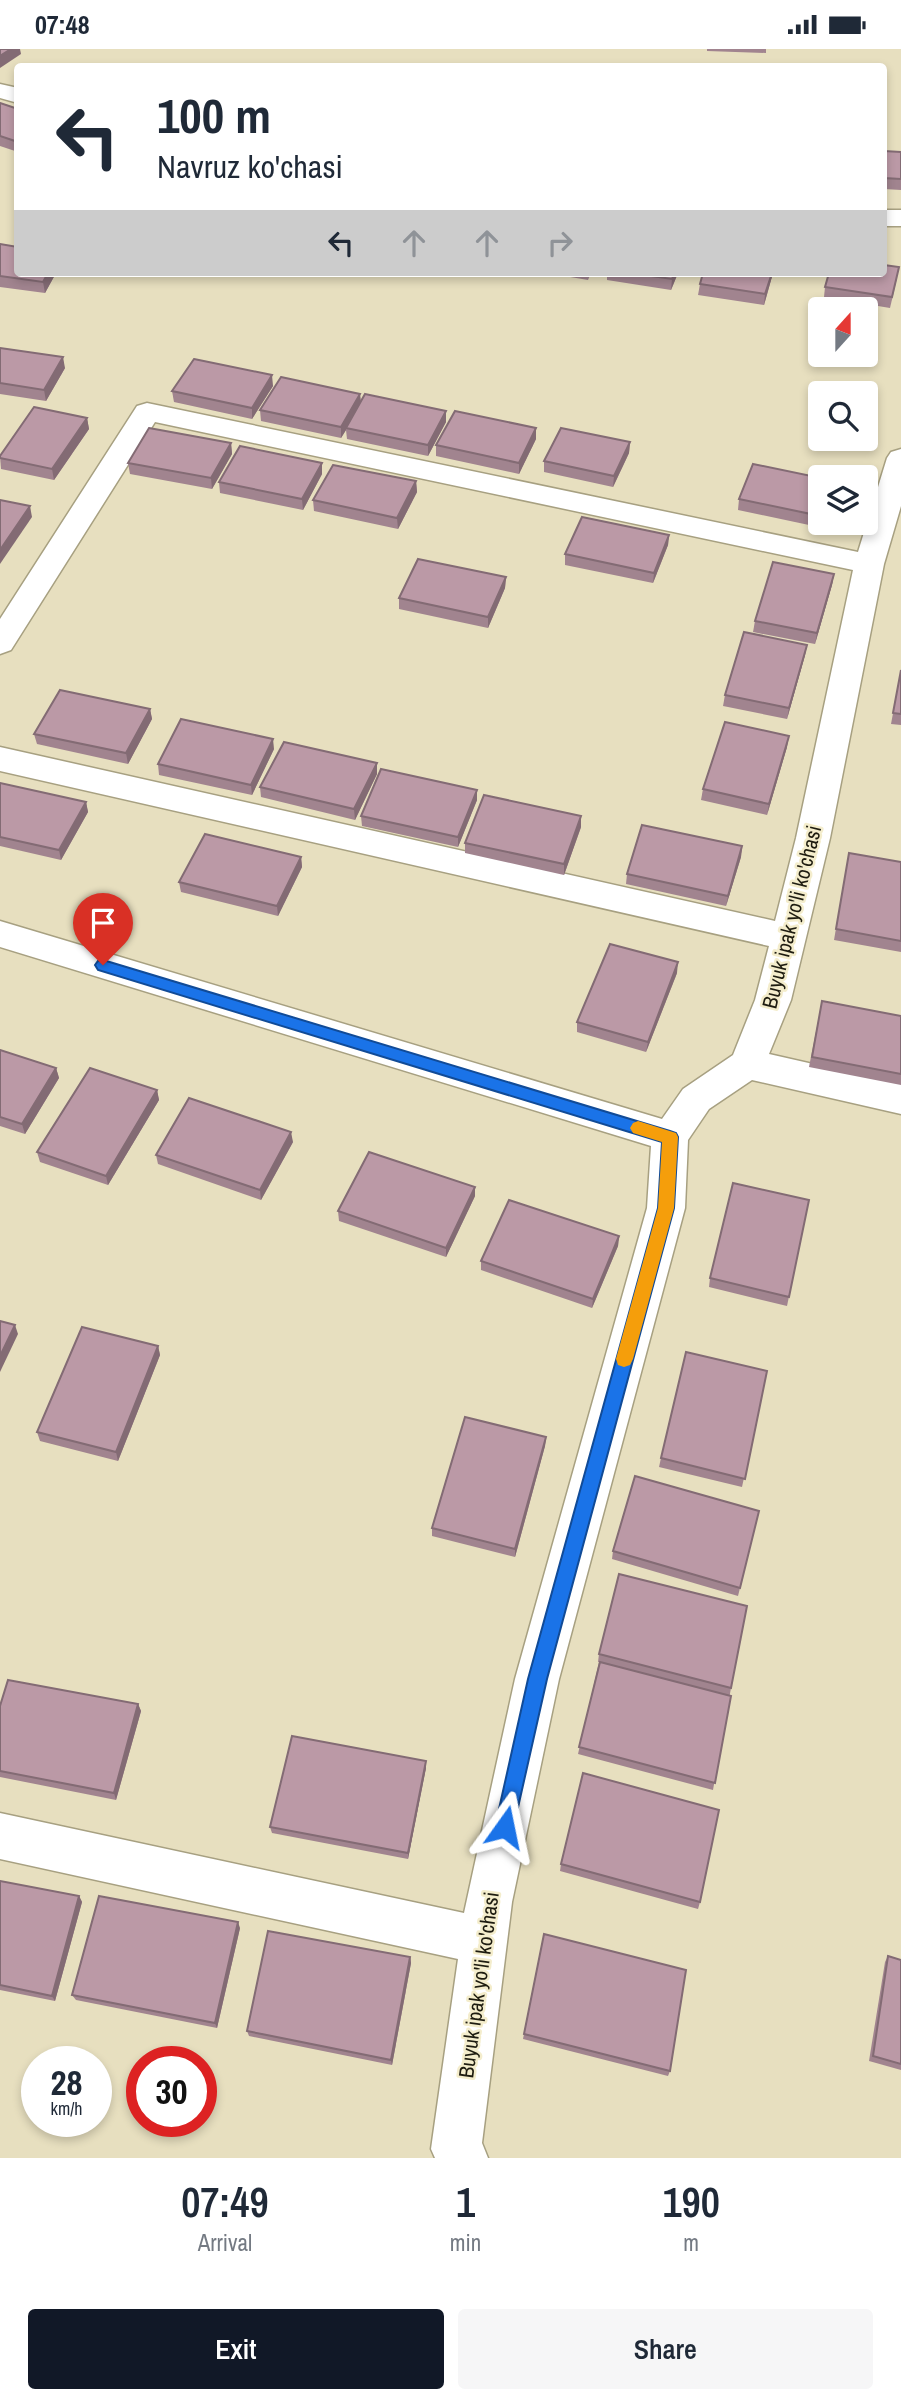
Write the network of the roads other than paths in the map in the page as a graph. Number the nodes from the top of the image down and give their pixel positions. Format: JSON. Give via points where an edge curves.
{"nodes":[{"id":1,"x":901,"y":458,"type":"edge"},
{"id":2,"x":869,"y":564,"type":"junction"},
{"id":3,"x":0,"y":643,"type":"edge"},
{"id":4,"x":0,"y":759,"type":"edge"},
{"id":5,"x":0,"y":934,"type":"edge"},
{"id":6,"x":789,"y":937,"type":"junction"},
{"id":7,"x":747,"y":1064,"type":"junction"},
{"id":8,"x":901,"y":1099,"type":"edge"},
{"id":9,"x":670,"y":1137,"type":"junction"},
{"id":10,"x":0,"y":1836,"type":"edge"},
{"id":11,"x":484,"y":1941,"type":"junction"},
{"id":12,"x":463,"y":2158,"type":"edge"}],
"edges":[{"from":1,"to":2,"type":"street","name":"Buyuk ipak yo'li ko'chasi"},
{"from":2,"to":3,"type":"street","via":[[147,412]]},
{"from":2,"to":6,"type":"street","name":"Buyuk ipak yo'li ko'chasi"},
{"from":4,"to":6,"type":"street"},
{"from":5,"to":9,"type":"street"},
{"from":6,"to":7,"type":"street","name":"Buyuk ipak yo'li ko'chasi","via":[[773,1000]]},
{"from":7,"to":8,"type":"street"},
{"from":7,"to":9,"type":"street","via":[[696,1099]]},
{"from":9,"to":11,"type":"street","name":"Buyuk ipak yo'li ko'chasi","via":[[666,1208],[537,1679]]},
{"from":10,"to":11,"type":"street"},
{"from":11,"to":12,"type":"street","name":"Buyuk ipak yo'li ko'chasi","via":[[456,2149]]}]}
